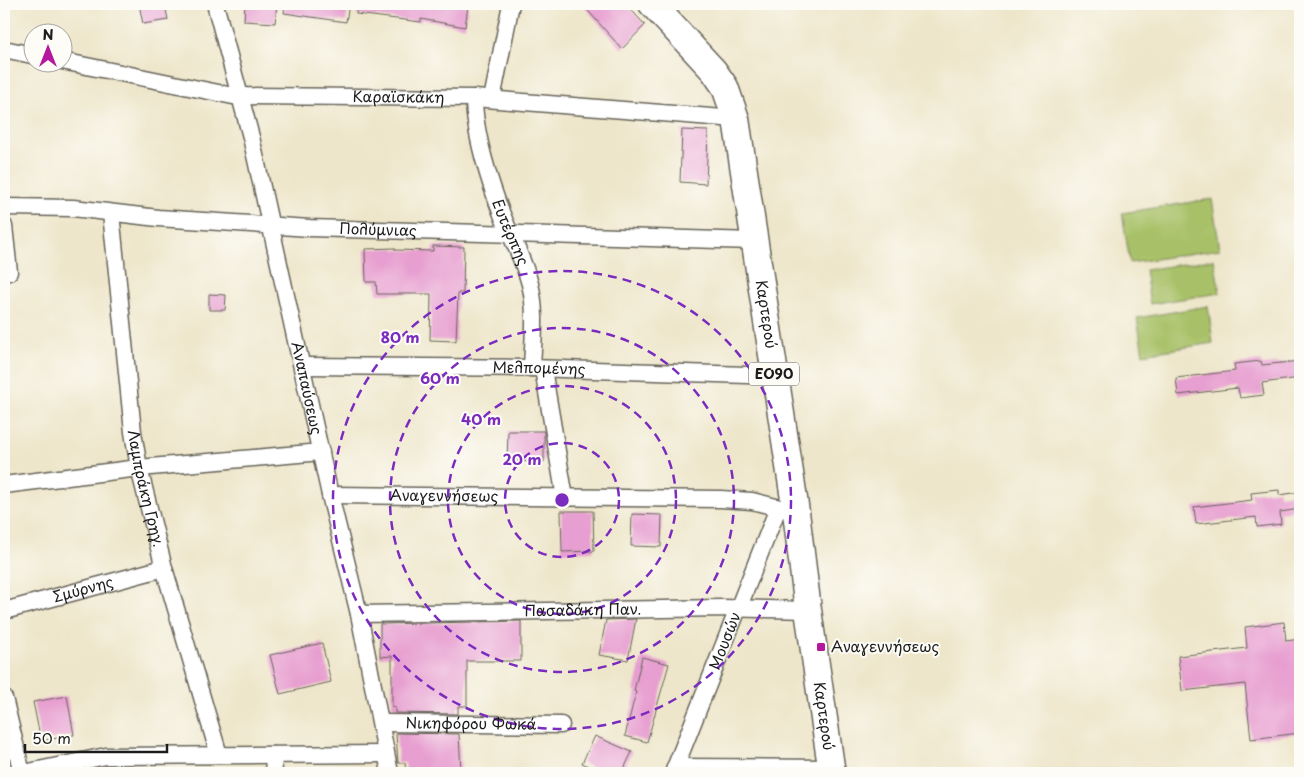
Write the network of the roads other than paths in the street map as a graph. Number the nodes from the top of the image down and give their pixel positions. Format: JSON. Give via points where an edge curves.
{"nodes":[{"id":1,"x":215,"y":4,"type":"edge"},
{"id":2,"x":511,"y":4,"type":"edge"},
{"id":3,"x":652,"y":4,"type":"edge"},
{"id":4,"x":4,"y":49,"type":"edge"},
{"id":5,"x":22,"y":53,"type":"edge"},
{"id":6,"x":72,"y":63,"type":"edge"},
{"id":7,"x":239,"y":97,"type":"junction"},
{"id":8,"x":474,"y":98,"type":"junction"},
{"id":9,"x":492,"y":99,"type":"junction"},
{"id":10,"x":736,"y":119,"type":"junction"},
{"id":11,"x":4,"y":207,"type":"edge"},
{"id":12,"x":111,"y":213,"type":"junction"},
{"id":13,"x":4,"y":226,"type":"edge"},
{"id":14,"x":271,"y":226,"type":"junction"},
{"id":15,"x":510,"y":234,"type":"junction"},
{"id":16,"x":754,"y":241,"type":"junction"},
{"id":17,"x":8,"y":272,"type":"dead end"},
{"id":18,"x":303,"y":366,"type":"junction"},
{"id":19,"x":537,"y":368,"type":"junction"},
{"id":20,"x":775,"y":376,"type":"junction"},
{"id":21,"x":321,"y":452,"type":"junction"},
{"id":22,"x":139,"y":468,"type":"junction"},
{"id":23,"x":4,"y":485,"type":"edge"},
{"id":24,"x":330,"y":495,"type":"junction"},
{"id":25,"x":565,"y":498,"type":"junction"},
{"id":26,"x":787,"y":510,"type":"junction"},
{"id":27,"x":164,"y":568,"type":"junction"},
{"id":28,"x":738,"y":608,"type":"junction"},
{"id":29,"x":808,"y":610,"type":"junction"},
{"id":30,"x":4,"y":611,"type":"edge"},
{"id":31,"x":359,"y":614,"type":"junction"},
{"id":32,"x":4,"y":698,"type":"edge"},
{"id":33,"x":380,"y":723,"type":"junction"},
{"id":34,"x":561,"y":725,"type":"dead end"},
{"id":35,"x":9,"y":742,"type":"edge"},
{"id":36,"x":386,"y":754,"type":"junction"},
{"id":37,"x":219,"y":755,"type":"junction"},
{"id":38,"x":273,"y":755,"type":"junction"},
{"id":39,"x":674,"y":770,"type":"edge"},
{"id":40,"x":832,"y":771,"type":"edge"},
{"id":41,"x":23,"y":773,"type":"edge"},
{"id":42,"x":274,"y":773,"type":"edge"},
{"id":43,"x":390,"y":773,"type":"edge"}],
"edges":[{"from":1,"to":7,"type":"street","name":"Αναπαύσεως"},
{"from":2,"to":9,"type":"street"},
{"from":3,"to":10,"type":"main road","name":"Καρτερού","number":"ΕΟ90","via":[[714,71],[725,87]]},
{"from":4,"to":5,"type":"street"},
{"from":6,"to":7,"type":"street","name":"Καραϊσκάκη"},
{"from":7,"to":8,"type":"street","name":"Καραϊσκάκη"},
{"from":7,"to":14,"type":"street","name":"Αναπαύσεως"},
{"from":8,"to":9,"type":"street","name":"Καραϊσκάκη"},
{"from":8,"to":15,"type":"street","name":"Ευτέρπης","via":[[479,136]]},
{"from":9,"to":10,"type":"street","name":"Καραϊσκάκη"},
{"from":10,"to":16,"type":"main road","name":"Καρτερού","number":"ΕΟ90"},
{"from":11,"to":12,"type":"street","name":"Πολύμνιας","via":[[72,208]]},
{"from":12,"to":14,"type":"street","name":"Πολύμνιας"},
{"from":12,"to":22,"type":"street","name":"Λαμπράκη Γρηγ."},
{"from":13,"to":17,"type":"street"},
{"from":14,"to":15,"type":"street","name":"Πολύμνιας"},
{"from":14,"to":18,"type":"street","name":"Αναπαύσεως"},
{"from":15,"to":16,"type":"street","name":"Πολύμνιας"},
{"from":15,"to":19,"type":"street","name":"Ευτέρπης","via":[[531,289]]},
{"from":16,"to":20,"type":"main road","name":"Καρτερού","number":"ΕΟ90"},
{"from":18,"to":19,"type":"street","name":"Μελπομένης"},
{"from":18,"to":21,"type":"street","name":"Αναπαύσεως"},
{"from":19,"to":20,"type":"street","name":"Μελπομένης"},
{"from":19,"to":25,"type":"street","name":"Ευτέρπης"},
{"from":20,"to":26,"type":"main road","name":"Καρτερού","number":"ΕΟ90"},
{"from":21,"to":22,"type":"street"},
{"from":21,"to":24,"type":"street","name":"Αναπαύσεως"},
{"from":22,"to":23,"type":"street"},
{"from":22,"to":27,"type":"street","name":"Λαμπράκη Γρηγ."},
{"from":24,"to":25,"type":"street","name":"Αναγεννήσεως"},
{"from":24,"to":31,"type":"street","name":"Αναπαύσεως"},
{"from":25,"to":26,"type":"street","name":"Αναγεννήσεως","via":[[721,499],[752,501]]},
{"from":26,"to":28,"type":"street","name":"Μουσών"},
{"from":26,"to":29,"type":"main road","name":"Καρτερού","number":"ΕΟ90"},
{"from":27,"to":30,"type":"street","name":"Σμύρνης"},
{"from":27,"to":37,"type":"street","name":"Λαμπράκη Γρηγ."},
{"from":28,"to":29,"type":"street","name":"Πασαδάκη Παν."},
{"from":28,"to":31,"type":"street","name":"Πασαδάκη Παν."},
{"from":28,"to":39,"type":"street","name":"Μουσών"},
{"from":29,"to":40,"type":"main road","name":"Καρτερού","number":"ΕΟ90"},
{"from":31,"to":33,"type":"street","name":"Αναπαύσεως"},
{"from":32,"to":35,"type":"street"},
{"from":33,"to":34,"type":"street","name":"Νικηφόρου Φωκά"},
{"from":33,"to":36,"type":"street","name":"Αναπαύσεως"},
{"from":35,"to":41,"type":"street"},
{"from":36,"to":38,"type":"street"},
{"from":36,"to":43,"type":"street","name":"Αναπαύσεως"},
{"from":37,"to":38,"type":"street"},
{"from":37,"to":41,"type":"street","via":[[106,756]]},
{"from":38,"to":42,"type":"street"},
{"from":39,"to":40,"type":"street"}]}
